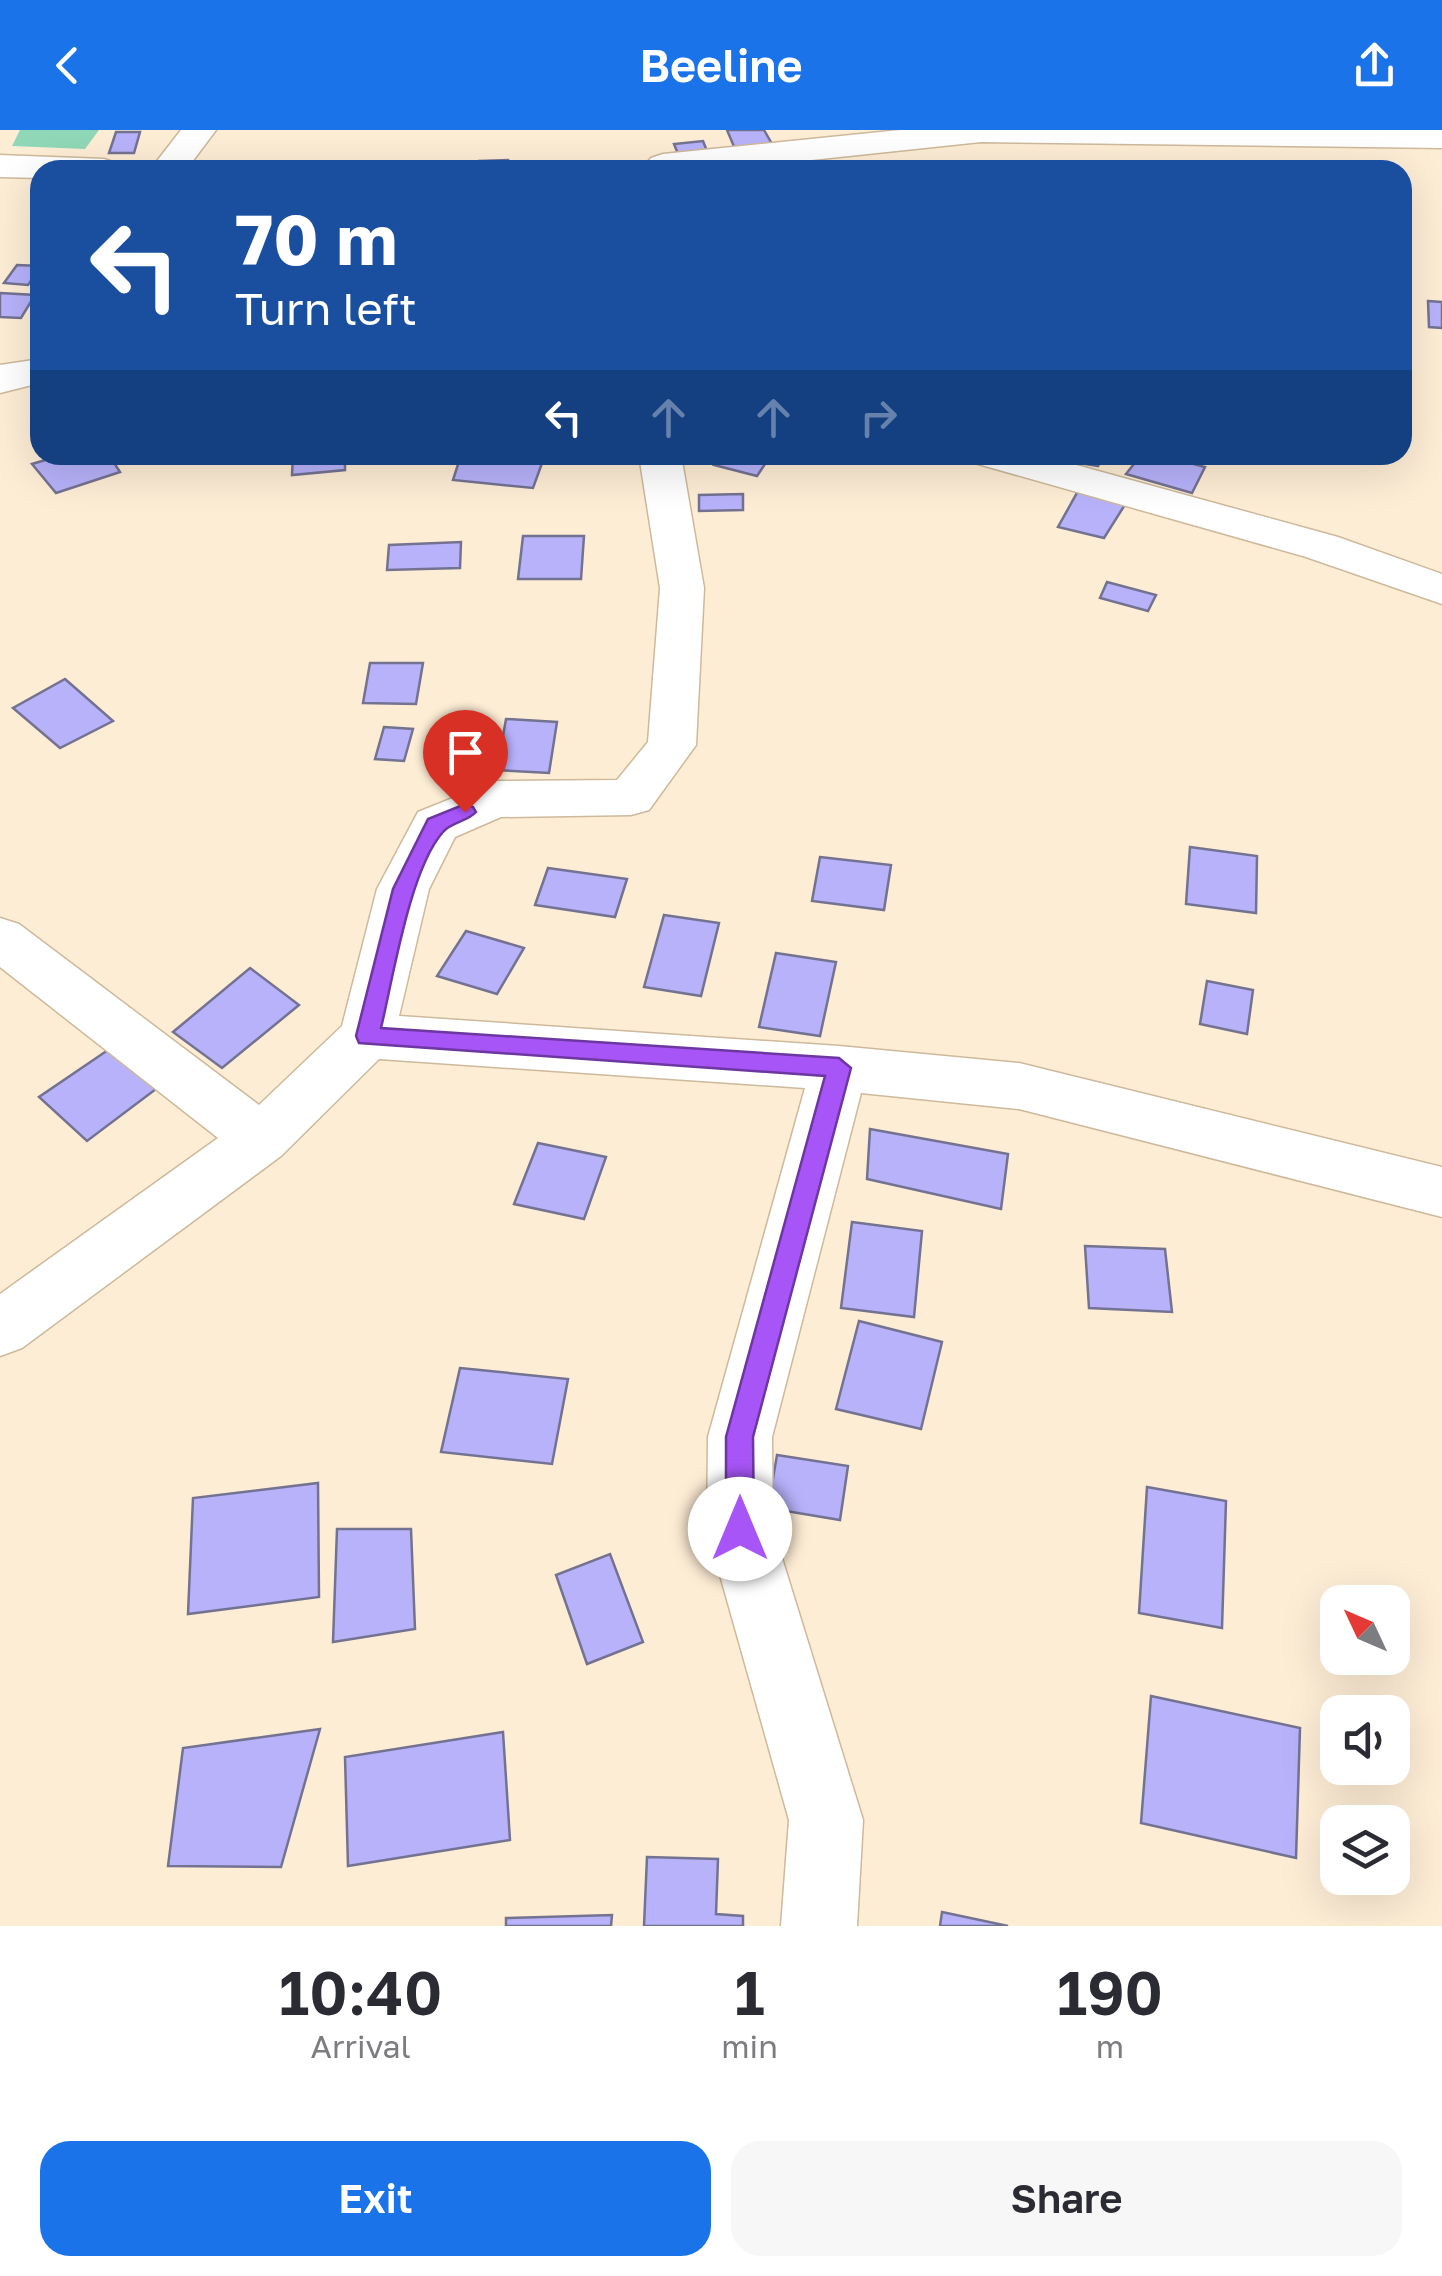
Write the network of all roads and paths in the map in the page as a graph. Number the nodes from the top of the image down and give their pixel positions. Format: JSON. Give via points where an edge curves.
{"nodes":[{"id":1,"x":198,"y":130,"type":"edge"},
{"id":2,"x":647,"y":130,"type":"edge"},
{"id":3,"x":1442,"y":138,"type":"edge"},
{"id":4,"x":176,"y":160,"type":"edge"},
{"id":5,"x":660,"y":160,"type":"edge"},
{"id":6,"x":734,"y":160,"type":"edge"},
{"id":7,"x":0,"y":166,"type":"edge"},
{"id":8,"x":30,"y":167,"type":"edge"},
{"id":9,"x":30,"y":371,"type":"edge"},
{"id":10,"x":0,"y":381,"type":"edge"},
{"id":11,"x":662,"y":465,"type":"edge"},
{"id":12,"x":1029,"y":465,"type":"edge"},
{"id":13,"x":1442,"y":590,"type":"edge"},
{"id":14,"x":0,"y":938,"type":"edge"},
{"id":15,"x":367,"y":1036,"type":"junction"},
{"id":16,"x":839,"y":1068,"type":"junction"},
{"id":17,"x":261,"y":1139,"type":"junction"},
{"id":18,"x":1442,"y":1192,"type":"edge"},
{"id":19,"x":0,"y":1329,"type":"edge"},
{"id":20,"x":820,"y":1926,"type":"edge"}],
"edges":[{"from":1,"to":4,"type":"street"},
{"from":2,"to":5,"type":"street"},
{"from":3,"to":6,"type":"street","via":[[982,132]]},
{"from":7,"to":8,"type":"street"},
{"from":9,"to":10,"type":"street"},
{"from":11,"to":15,"type":"street","via":[[682,588],[672,745],[631,796],[495,799],[436,825],[403,889]]},
{"from":12,"to":13,"type":"street","via":[[1322,547]]},
{"from":14,"to":17,"type":"street"},
{"from":15,"to":16,"type":"street"},
{"from":15,"to":17,"type":"street"},
{"from":16,"to":18,"type":"street","via":[[1019,1086]]},
{"from":16,"to":20,"type":"street","via":[[740,1437],[740,1529],[826,1820]]},
{"from":17,"to":19,"type":"street"}]}
